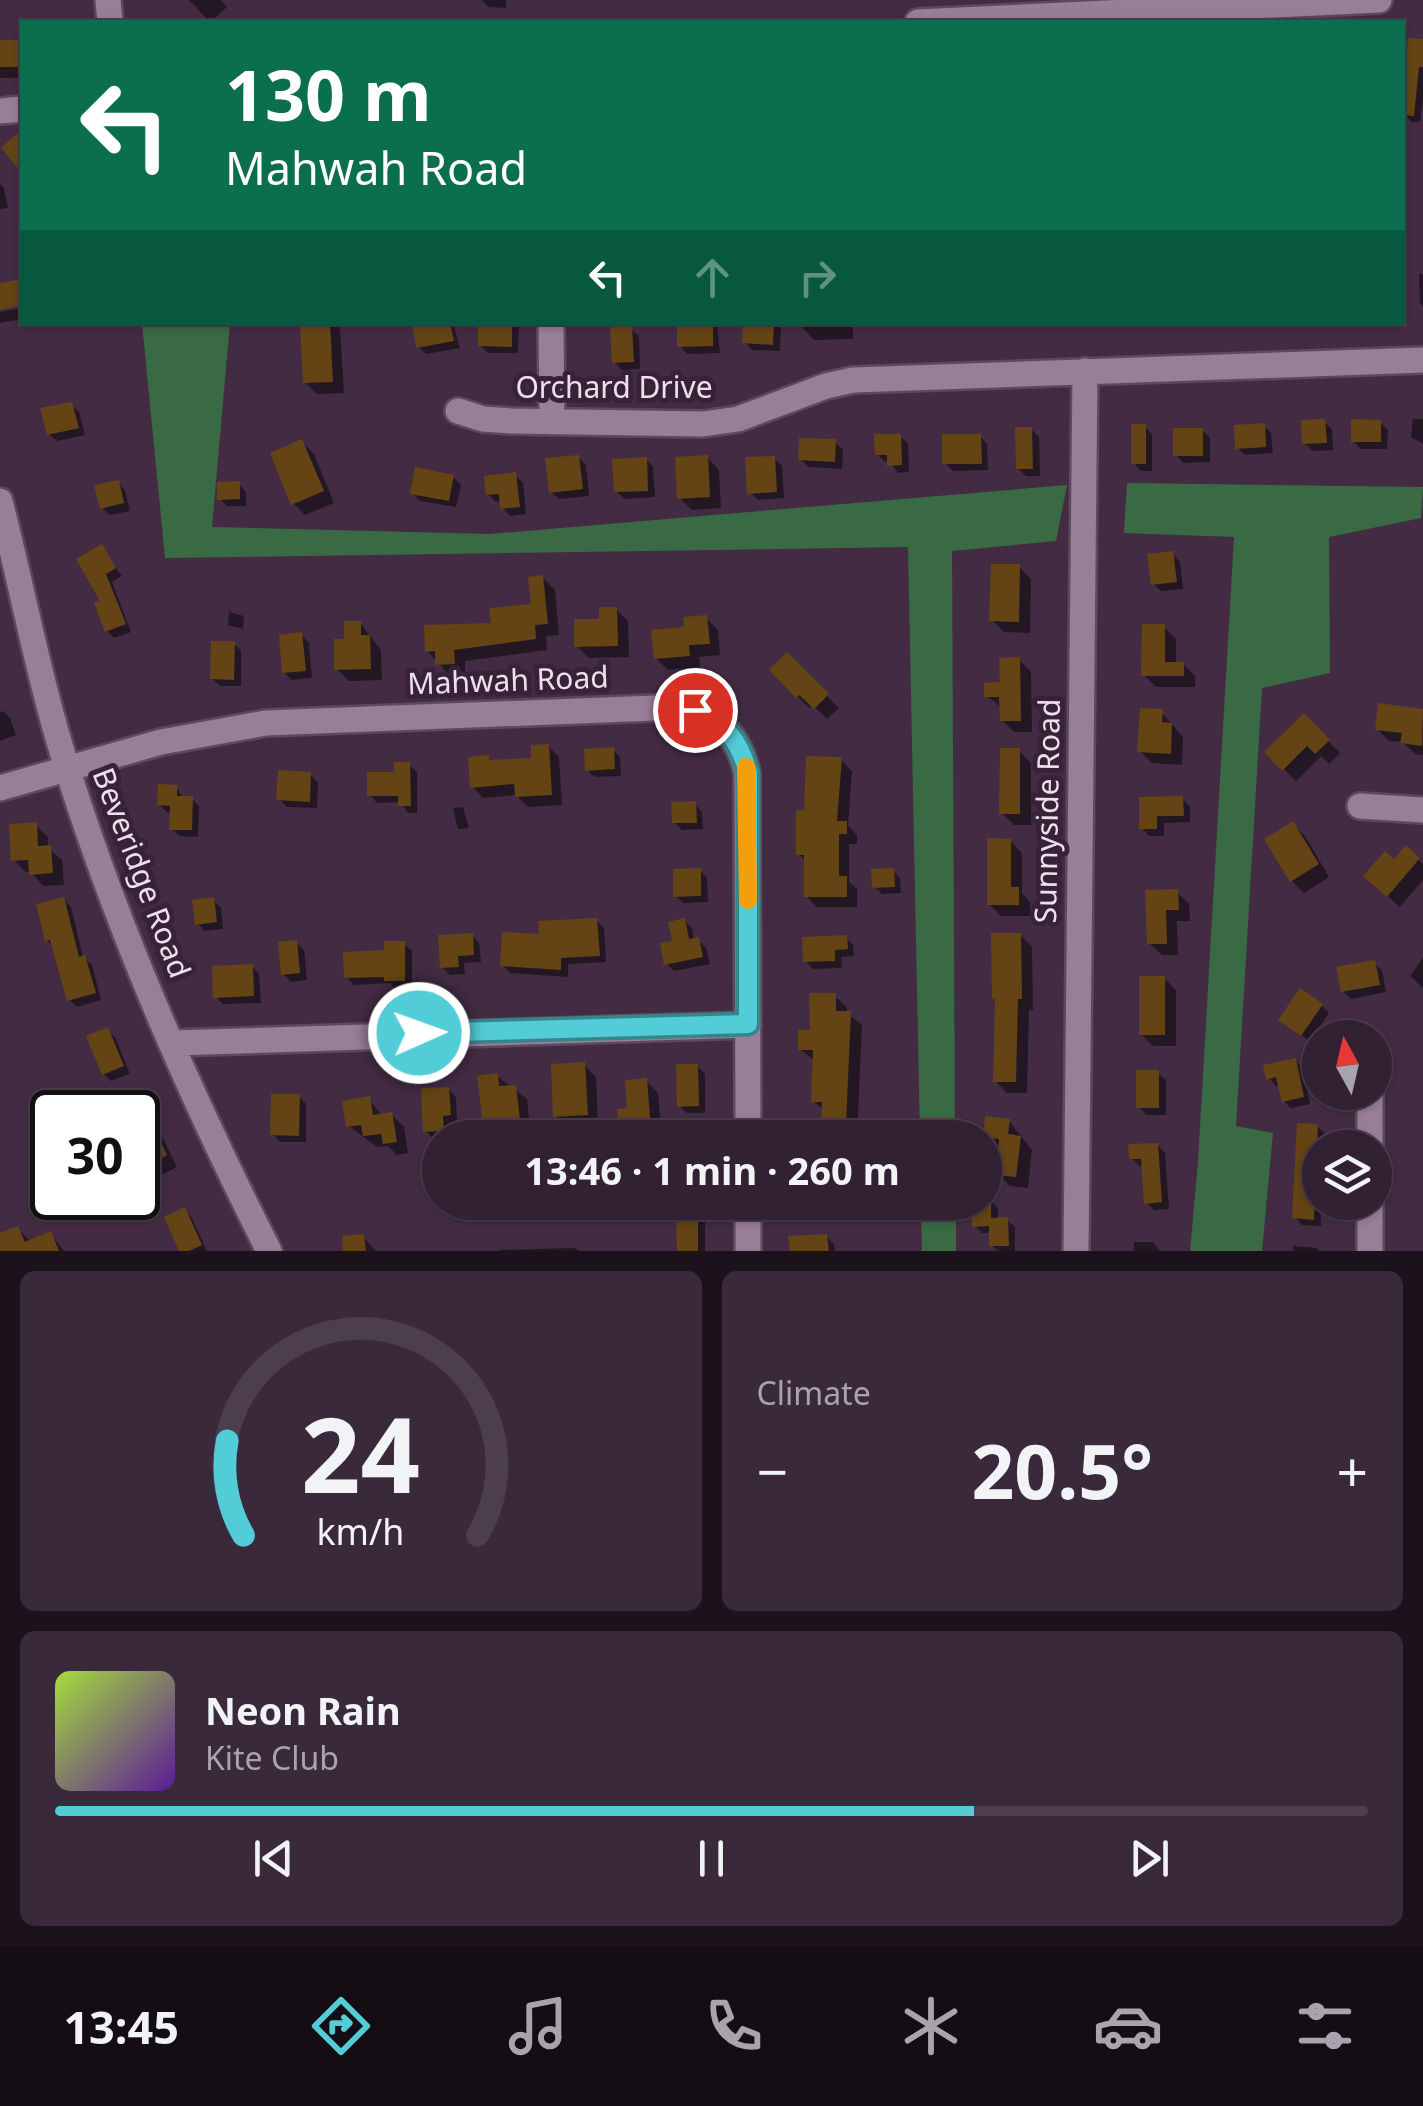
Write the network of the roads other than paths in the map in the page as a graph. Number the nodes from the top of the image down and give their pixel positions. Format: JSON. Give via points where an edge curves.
{"nodes":[{"id":1,"x":1379,"y":0,"type":"edge"},
{"id":2,"x":960,"y":20,"type":"edge"},
{"id":3,"x":551,"y":325,"type":"edge"},
{"id":4,"x":1423,"y":360,"type":"edge"},
{"id":5,"x":1084,"y":371,"type":"junction"},
{"id":6,"x":458,"y":412,"type":"dead end"},
{"id":7,"x":552,"y":422,"type":"junction"},
{"id":8,"x":0,"y":501,"type":"edge"},
{"id":9,"x":67,"y":769,"type":"junction"},
{"id":10,"x":0,"y":788,"type":"edge"},
{"id":11,"x":1360,"y":806,"type":"dead end"},
{"id":12,"x":1423,"y":810,"type":"edge"},
{"id":13,"x":748,"y":1024,"type":"junction"},
{"id":14,"x":173,"y":1043,"type":"junction"},
{"id":15,"x":748,"y":1120,"type":"edge"},
{"id":16,"x":748,"y":1220,"type":"edge"},
{"id":17,"x":1370,"y":1220,"type":"edge"},
{"id":18,"x":269,"y":1251,"type":"edge"},
{"id":19,"x":748,"y":1251,"type":"edge"},
{"id":20,"x":1076,"y":1251,"type":"edge"},
{"id":21,"x":1370,"y":1251,"type":"edge"}],
"edges":[{"from":1,"to":2,"type":"street"},
{"from":3,"to":7,"type":"street"},
{"from":4,"to":5,"type":"street","name":"Orchard Drive"},
{"from":5,"to":7,"type":"street","name":"Orchard Drive","via":[[853,380],[703,424]]},
{"from":5,"to":20,"type":"street","name":"Sunnyside Road"},
{"from":6,"to":7,"type":"street","name":"Orchard Drive"},
{"from":8,"to":9,"type":"street","name":"Beveridge Road"},
{"from":9,"to":10,"type":"street","name":"Mahwah Road"},
{"from":9,"to":13,"type":"street","name":"Mahwah Road","via":[[161,742],[266,723],[695,710],[737,742],[748,773]]},
{"from":9,"to":14,"type":"street","name":"Beveridge Road","via":[[103,876]]},
{"from":11,"to":12,"type":"street"},
{"from":13,"to":14,"type":"street"},
{"from":13,"to":15,"type":"street","name":"Mahwah Road"},
{"from":14,"to":18,"type":"street","name":"Beveridge Road"},
{"from":16,"to":19,"type":"street"},
{"from":17,"to":21,"type":"street"}]}
